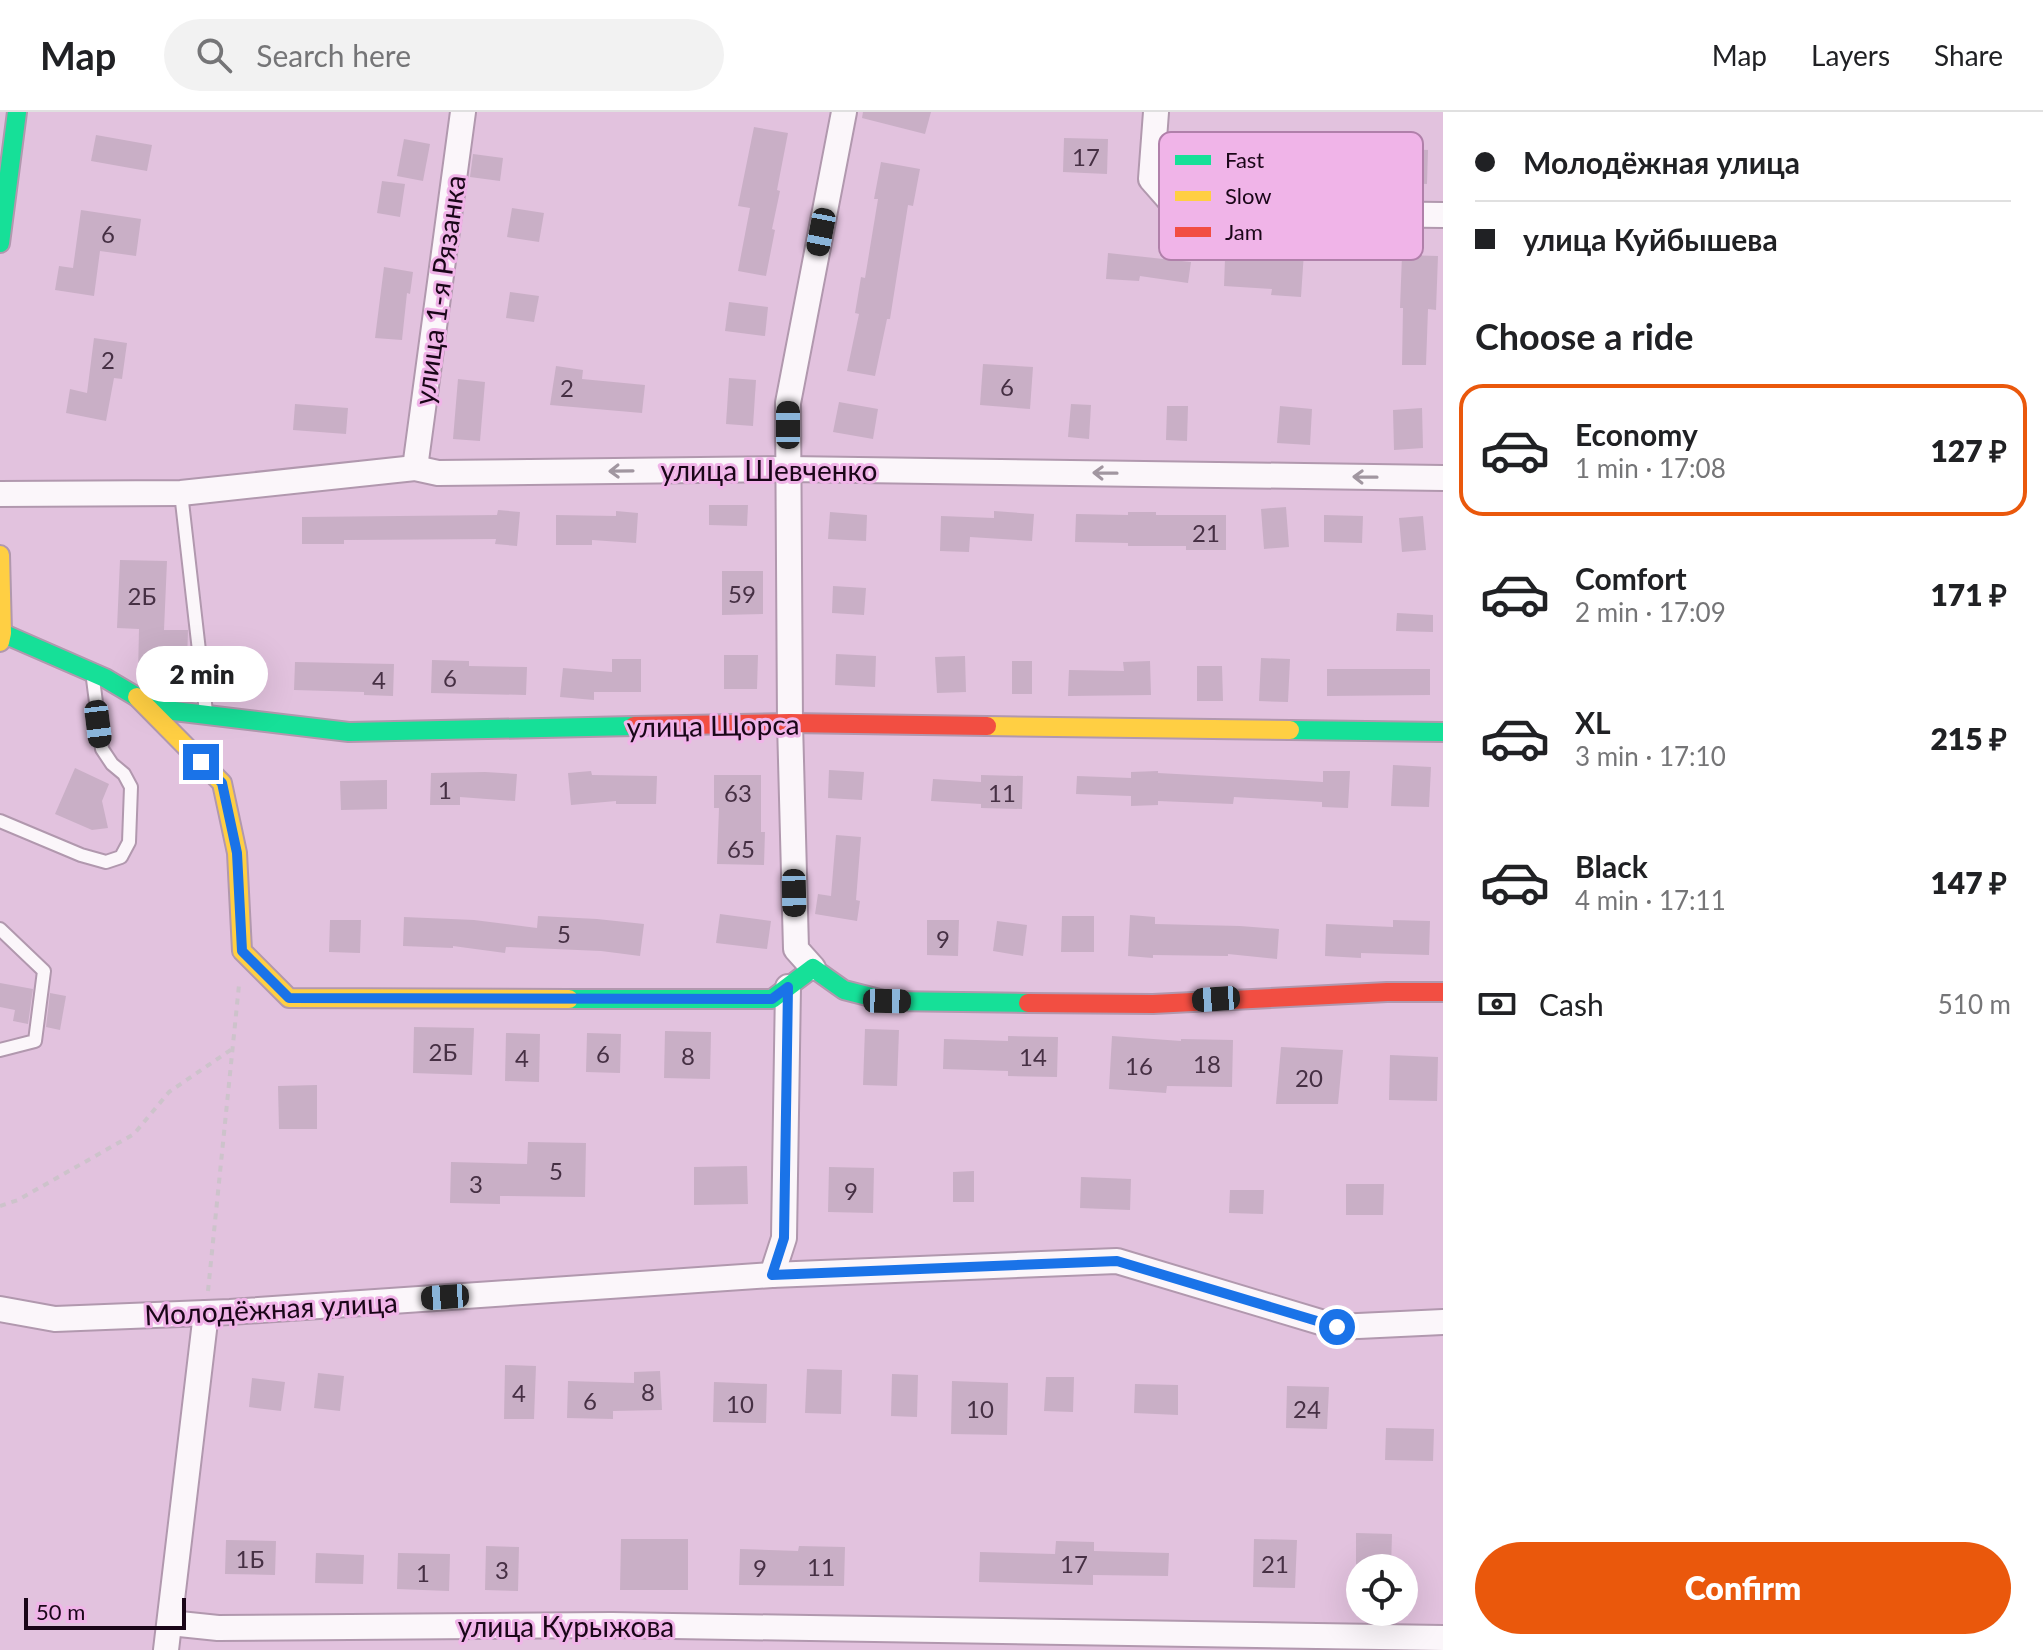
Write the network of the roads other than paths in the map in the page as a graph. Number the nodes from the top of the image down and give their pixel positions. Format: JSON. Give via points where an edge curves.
{"nodes":[{"id":1,"x":17,"y":112,"type":"edge"},
{"id":2,"x":463,"y":112,"type":"edge"},
{"id":3,"x":844,"y":112,"type":"edge"},
{"id":4,"x":1156,"y":112,"type":"edge"},
{"id":5,"x":1159,"y":188,"type":"edge"},
{"id":6,"x":1423,"y":215,"type":"edge"},
{"id":7,"x":1443,"y":215,"type":"edge"},
{"id":8,"x":0,"y":243,"type":"edge"},
{"id":9,"x":415,"y":468,"type":"junction"},
{"id":10,"x":788,"y":469,"type":"junction"},
{"id":11,"x":1443,"y":478,"type":"edge"},
{"id":12,"x":181,"y":493,"type":"junction"},
{"id":13,"x":0,"y":494,"type":"edge"},
{"id":14,"x":0,"y":555,"type":"edge"},
{"id":15,"x":1,"y":637,"type":"edge"},
{"id":16,"x":92,"y":672,"type":"junction"},
{"id":17,"x":137,"y":697,"type":"junction"},
{"id":18,"x":206,"y":715,"type":"junction"},
{"id":19,"x":790,"y":723,"type":"junction"},
{"id":20,"x":1443,"y":732,"type":"edge"},
{"id":21,"x":0,"y":821,"type":"edge"},
{"id":22,"x":0,"y":929,"type":"edge"},
{"id":23,"x":813,"y":968,"type":"junction"},
{"id":24,"x":788,"y":987,"type":"junction"},
{"id":25,"x":1443,"y":992,"type":"edge"},
{"id":26,"x":0,"y":1050,"type":"edge"},
{"id":27,"x":772,"y":1275,"type":"junction"},
{"id":28,"x":0,"y":1309,"type":"edge"},
{"id":29,"x":206,"y":1313,"type":"junction"},
{"id":30,"x":1443,"y":1322,"type":"edge"},
{"id":31,"x":170,"y":1623,"type":"junction"},
{"id":32,"x":1443,"y":1638,"type":"edge"},
{"id":33,"x":166,"y":1650,"type":"edge"}],
"edges":[{"from":1,"to":8,"type":"street"},
{"from":2,"to":9,"type":"street","name":"улица 1-я Рязанка"},
{"from":3,"to":10,"type":"street","via":[[788,403]]},
{"from":4,"to":5,"type":"street","via":[[1151,179]]},
{"from":6,"to":7,"type":"street"},
{"from":10,"to":9,"type":"street","name":"улица Шевченко","one_way":true,"via":[[438,473]]},
{"from":9,"to":12,"type":"street","name":"улица Шевченко"},
{"from":11,"to":10,"type":"street","name":"улица Шевченко","one_way":true},
{"from":10,"to":19,"type":"street"},
{"from":12,"to":13,"type":"street","name":"улица Шевченко"},
{"from":12,"to":18,"type":"lane"},
{"from":14,"to":15,"type":"street"},
{"from":15,"to":16,"type":"street","name":"улица Щорса"},
{"from":16,"to":17,"type":"street","name":"улица Щорса"},
{"from":16,"to":21,"type":"lane","via":[[102,749],[131,787],[129,842],[121,857],[106,862],[81,855]]},
{"from":17,"to":18,"type":"street","name":"улица Щорса","via":[[174,711]]},
{"from":17,"to":24,"type":"street","via":[[222,783],[237,853],[242,951],[289,998],[772,999]]},
{"from":18,"to":19,"type":"street","name":"улица Щорса","via":[[349,732]]},
{"from":19,"to":20,"type":"street","name":"улица Щорса"},
{"from":19,"to":23,"type":"street","via":[[796,949]]},
{"from":22,"to":26,"type":"lane","via":[[44,971],[35,1041]]},
{"from":23,"to":24,"type":"street"},
{"from":23,"to":25,"type":"street","via":[[844,990],[887,1001],[1153,1004]]},
{"from":24,"to":27,"type":"street","via":[[784,1238]]},
{"from":27,"to":29,"type":"street","name":"Молодёжная улица"},
{"from":27,"to":30,"type":"street","name":"Молодёжная улица","via":[[1117,1261],[1337,1327]]},
{"from":28,"to":29,"type":"street","name":"Молодёжная улица","via":[[55,1319]]},
{"from":29,"to":31,"type":"street"},
{"from":31,"to":32,"type":"street","name":"улица Курыжова","via":[[218,1628],[612,1625]]},
{"from":31,"to":33,"type":"street"}]}
